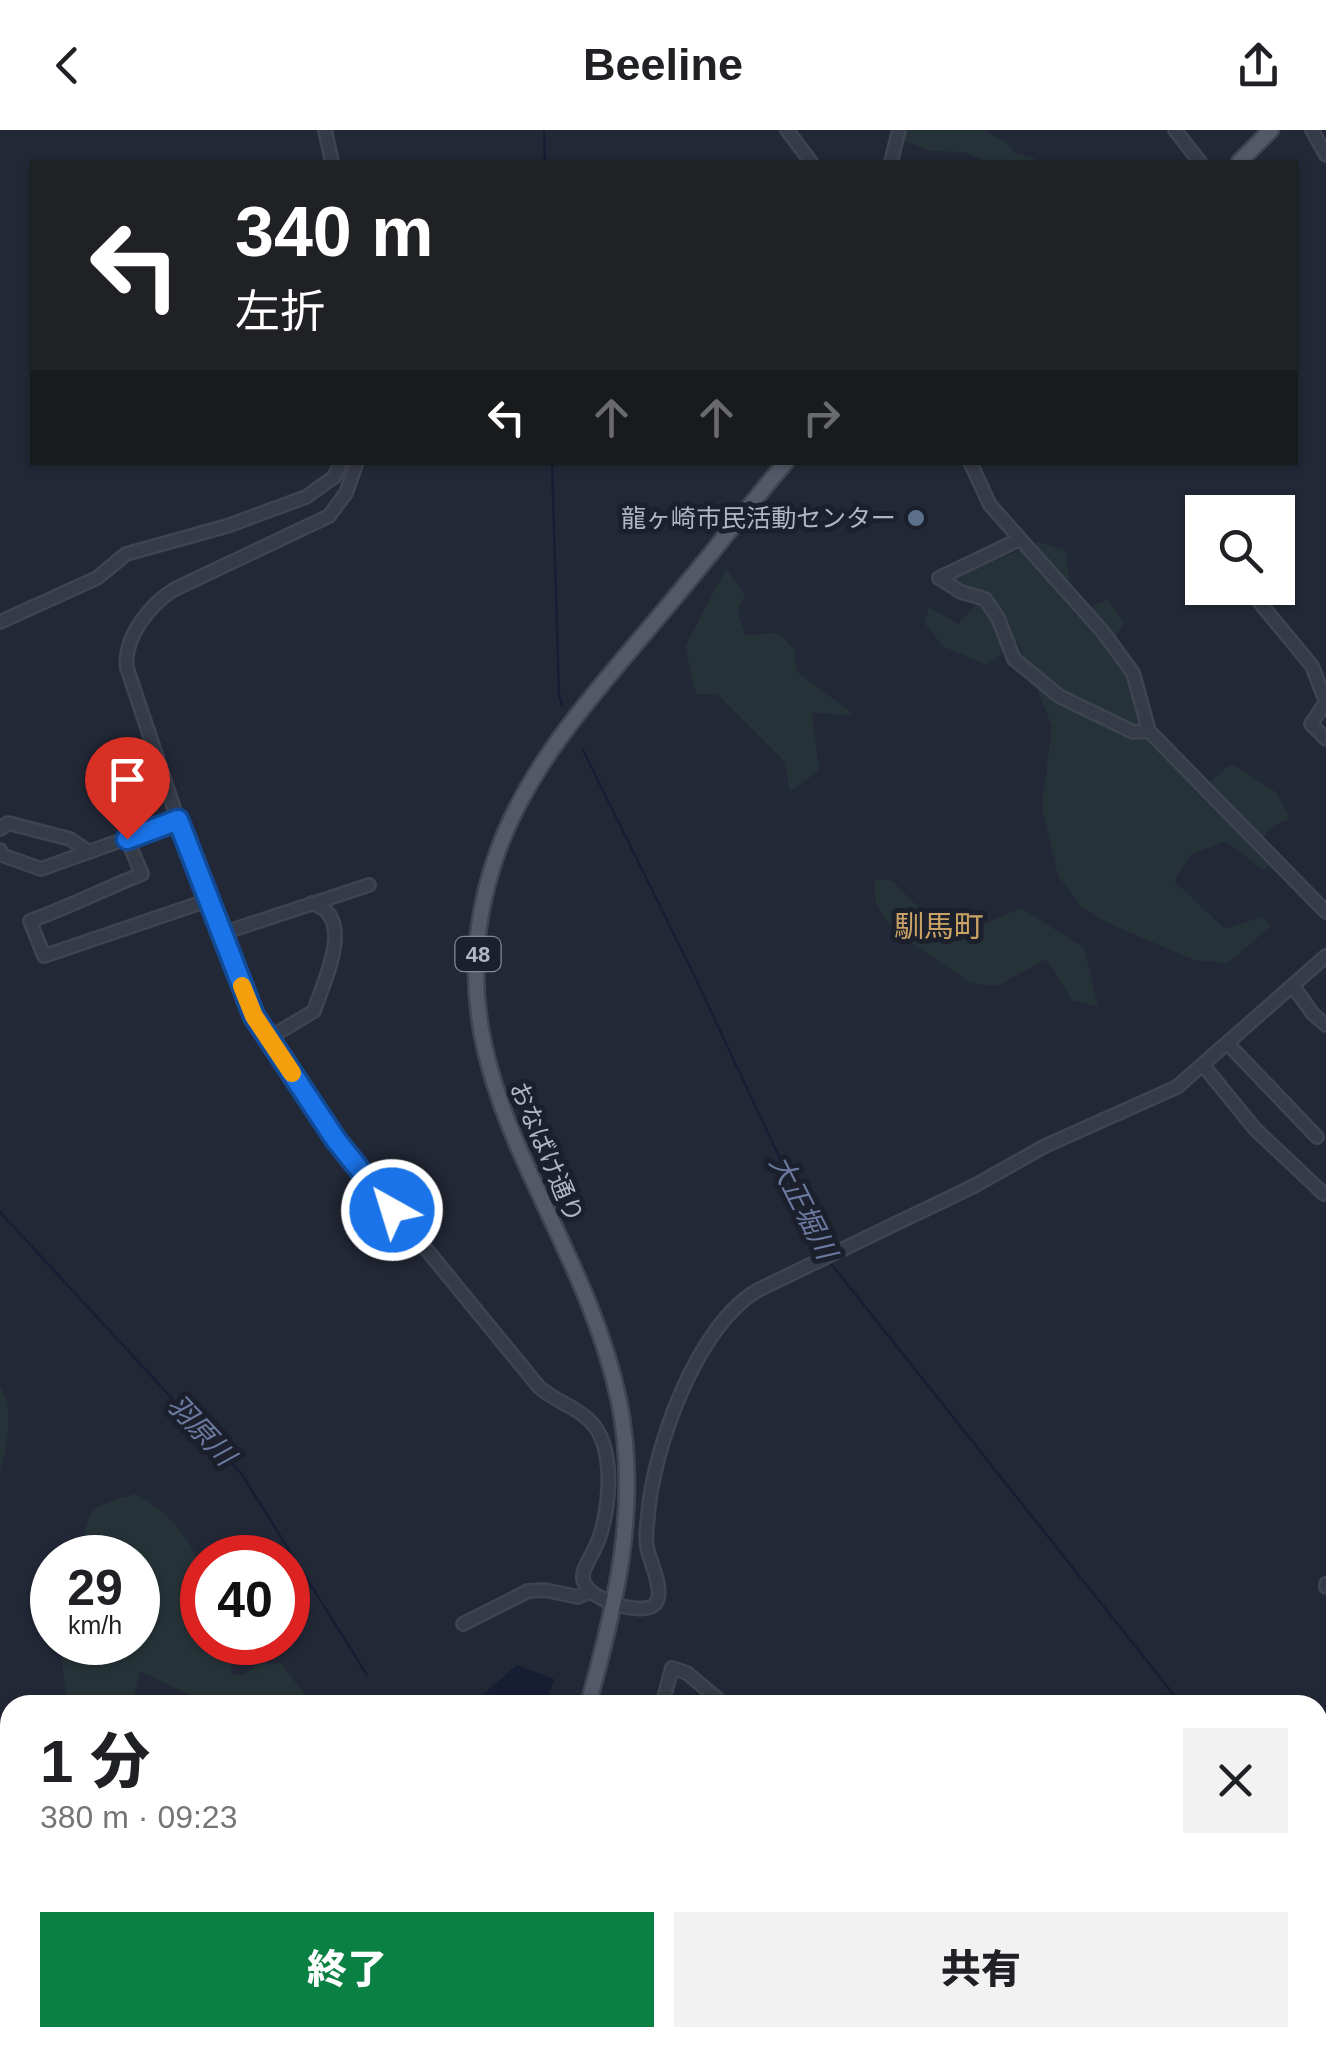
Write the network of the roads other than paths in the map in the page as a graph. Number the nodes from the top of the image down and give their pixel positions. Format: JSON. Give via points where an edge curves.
{"nodes":[{"id":1,"x":326,"y":130,"type":"edge"},
{"id":2,"x":787,"y":130,"type":"edge"},
{"id":3,"x":900,"y":130,"type":"edge"},
{"id":4,"x":1175,"y":130,"type":"edge"},
{"id":5,"x":1271,"y":130,"type":"edge"},
{"id":6,"x":1312,"y":130,"type":"edge"},
{"id":7,"x":1326,"y":155,"type":"edge"},
{"id":8,"x":332,"y":160,"type":"edge"},
{"id":9,"x":810,"y":160,"type":"edge"},
{"id":10,"x":892,"y":160,"type":"edge"},
{"id":11,"x":1198,"y":160,"type":"edge"},
{"id":12,"x":1241,"y":160,"type":"edge"},
{"id":13,"x":340,"y":465,"type":"edge"},
{"id":14,"x":356,"y":465,"type":"edge"},
{"id":15,"x":784,"y":465,"type":"edge"},
{"id":16,"x":971,"y":465,"type":"edge"},
{"id":17,"x":1018,"y":540,"type":"junction"},
{"id":18,"x":1262,"y":605,"type":"edge"},
{"id":19,"x":0,"y":622,"type":"edge"},
{"id":20,"x":1149,"y":731,"type":"junction"},
{"id":21,"x":1326,"y":739,"type":"edge"},
{"id":22,"x":178,"y":820,"type":"junction"},
{"id":23,"x":0,"y":829,"type":"edge"},
{"id":24,"x":127,"y":839,"type":"junction"},
{"id":25,"x":0,"y":850,"type":"edge"},
{"id":26,"x":89,"y":852,"type":"junction"},
{"id":27,"x":370,"y":885,"type":"dead end"},
{"id":28,"x":209,"y":900,"type":"junction"},
{"id":29,"x":312,"y":903,"type":"junction"},
{"id":30,"x":1326,"y":912,"type":"edge"},
{"id":31,"x":220,"y":934,"type":"junction"},
{"id":32,"x":1326,"y":956,"type":"edge"},
{"id":33,"x":1292,"y":986,"type":"junction"},
{"id":34,"x":1326,"y":1025,"type":"edge"},
{"id":35,"x":268,"y":1038,"type":"junction"},
{"id":36,"x":1228,"y":1044,"type":"junction"},
{"id":37,"x":1202,"y":1065,"type":"junction"},
{"id":38,"x":1318,"y":1137,"type":"dead end"},
{"id":39,"x":1324,"y":1194,"type":"dead end"},
{"id":40,"x":589,"y":1592,"type":"junction"},
{"id":41,"x":615,"y":1603,"type":"junction"},
{"id":42,"x":462,"y":1624,"type":"dead end"},
{"id":43,"x":707,"y":1691,"type":"junction"},
{"id":44,"x":591,"y":1695,"type":"edge"},
{"id":45,"x":665,"y":1695,"type":"edge"},
{"id":46,"x":706,"y":1695,"type":"edge"},
{"id":47,"x":712,"y":1695,"type":"edge"}],
"edges":[{"from":1,"to":8,"type":"street"},
{"from":2,"to":9,"type":"street"},
{"from":3,"to":10,"type":"street"},
{"from":4,"to":11,"type":"street"},
{"from":5,"to":12,"type":"main road"},
{"from":6,"to":7,"type":"street"},
{"from":13,"to":19,"type":"street","via":[[306,496],[126,554],[96,578]]},
{"from":14,"to":22,"type":"street","via":[[329,516],[167,594],[136,630],[126,662]]},
{"from":15,"to":41,"type":"main road","name":"おなばけ通り","number":"48","via":[[542,762],[498,849],[482,914],[478,995],[491,1080],[586,1293],[619,1403],[628,1518]]},
{"from":16,"to":17,"type":"street","via":[[990,505]]},
{"from":17,"to":20,"type":"street","via":[[1133,673]]},
{"from":17,"to":20,"type":"street","via":[[939,578],[985,599],[1014,659],[1059,696],[1133,732]]},
{"from":18,"to":21,"type":"street","via":[[1312,666],[1326,702],[1311,724]]},
{"from":20,"to":30,"type":"street"},
{"from":22,"to":24,"type":"street"},
{"from":22,"to":28,"type":"street"},
{"from":23,"to":26,"type":"street","via":[[8,823],[70,839]]},
{"from":24,"to":26,"type":"street"},
{"from":24,"to":28,"type":"street","via":[[142,874],[30,921],[44,956]]},
{"from":25,"to":26,"type":"street","via":[[41,869]]},
{"from":27,"to":29,"type":"street"},
{"from":28,"to":31,"type":"street"},
{"from":29,"to":31,"type":"street"},
{"from":29,"to":35,"type":"street","via":[[324,906],[336,934],[314,1011]]},
{"from":31,"to":35,"type":"street"},
{"from":32,"to":33,"type":"street"},
{"from":33,"to":34,"type":"street"},
{"from":33,"to":36,"type":"street"},
{"from":35,"to":40,"type":"street","via":[[336,1140],[539,1387],[600,1433],[606,1521],[584,1571]]},
{"from":36,"to":37,"type":"street"},
{"from":36,"to":38,"type":"street"},
{"from":37,"to":39,"type":"street"},
{"from":37,"to":41,"type":"street","via":[[1177,1087],[1045,1146],[733,1306],[669,1420],[646,1544],[658,1596],[640,1608]]},
{"from":40,"to":41,"type":"street"},
{"from":40,"to":42,"type":"street","via":[[528,1592]]},
{"from":41,"to":44,"type":"main road","name":"おなばけ通り","number":"48"},
{"from":43,"to":45,"type":"street","via":[[672,1668]]},
{"from":43,"to":46,"type":"street"},
{"from":43,"to":47,"type":"street"}]}
